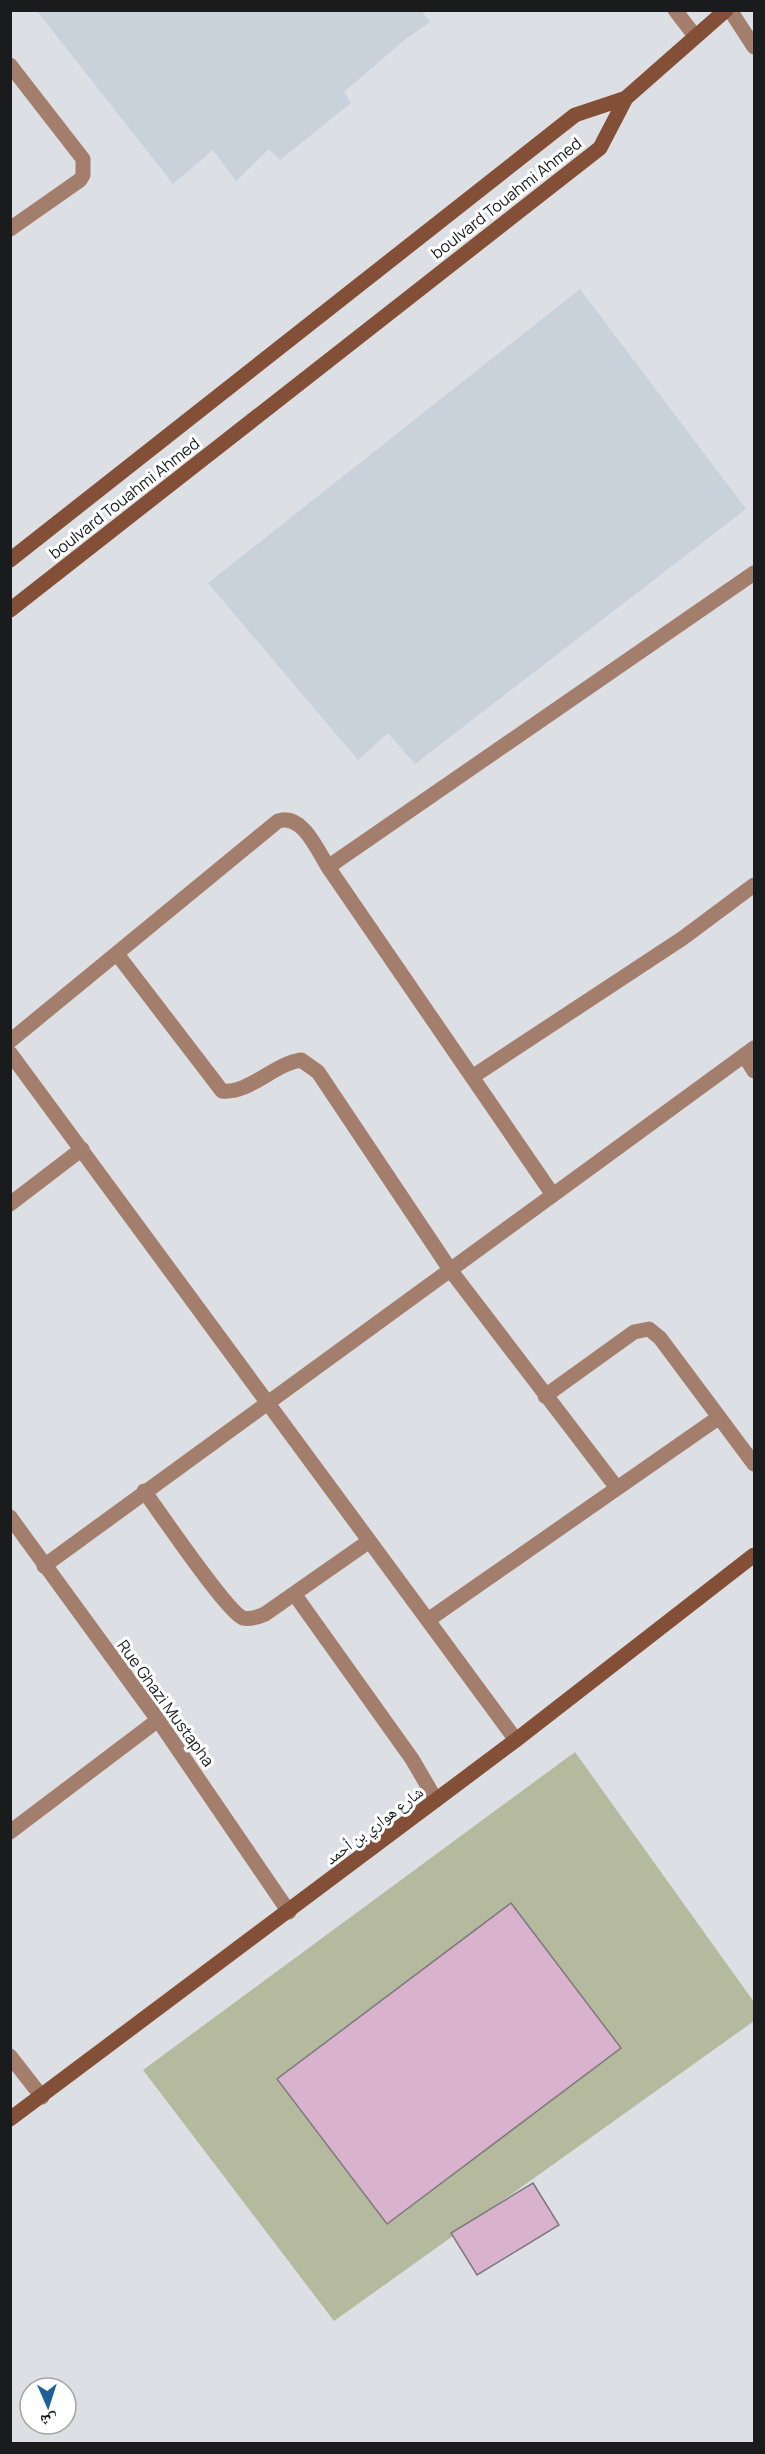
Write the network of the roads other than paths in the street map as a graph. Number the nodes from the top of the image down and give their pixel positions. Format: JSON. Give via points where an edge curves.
{"nodes":[{"id":1,"x":675,"y":10,"type":"edge"},
{"id":2,"x":726,"y":10,"type":"edge"},
{"id":3,"x":730,"y":10,"type":"edge"},
{"id":4,"x":695,"y":36,"type":"junction"},
{"id":5,"x":754,"y":47,"type":"edge"},
{"id":6,"x":10,"y":65,"type":"edge"},
{"id":7,"x":626,"y":98,"type":"junction"},
{"id":8,"x":10,"y":229,"type":"edge"},
{"id":9,"x":10,"y":560,"type":"edge"},
{"id":10,"x":754,"y":573,"type":"edge"},
{"id":11,"x":10,"y":610,"type":"edge"},
{"id":12,"x":328,"y":867,"type":"junction"},
{"id":13,"x":754,"y":885,"type":"edge"},
{"id":14,"x":117,"y":954,"type":"junction"},
{"id":15,"x":10,"y":1041,"type":"edge"},
{"id":16,"x":749,"y":1052,"type":"edge"},
{"id":17,"x":10,"y":1053,"type":"edge"},
{"id":18,"x":754,"y":1071,"type":"edge"},
{"id":19,"x":472,"y":1077,"type":"junction"},
{"id":20,"x":82,"y":1149,"type":"junction"},
{"id":21,"x":553,"y":1195,"type":"junction"},
{"id":22,"x":10,"y":1204,"type":"edge"},
{"id":23,"x":451,"y":1271,"type":"junction"},
{"id":24,"x":545,"y":1396,"type":"junction"},
{"id":25,"x":270,"y":1404,"type":"junction"},
{"id":26,"x":718,"y":1418,"type":"junction"},
{"id":27,"x":754,"y":1464,"type":"edge"},
{"id":28,"x":617,"y":1488,"type":"junction"},
{"id":29,"x":144,"y":1491,"type":"junction"},
{"id":30,"x":12,"y":1522,"type":"edge"},
{"id":31,"x":368,"y":1542,"type":"junction"},
{"id":32,"x":754,"y":1555,"type":"edge"},
{"id":33,"x":44,"y":1566,"type":"junction"},
{"id":34,"x":295,"y":1595,"type":"junction"},
{"id":35,"x":428,"y":1620,"type":"junction"},
{"id":36,"x":158,"y":1720,"type":"junction"},
{"id":37,"x":516,"y":1740,"type":"junction"},
{"id":38,"x":436,"y":1800,"type":"junction"},
{"id":39,"x":10,"y":1832,"type":"edge"},
{"id":40,"x":289,"y":1912,"type":"junction"},
{"id":41,"x":10,"y":2056,"type":"edge"},
{"id":42,"x":42,"y":2097,"type":"junction"},
{"id":43,"x":10,"y":2119,"type":"edge"}],
"edges":[{"from":1,"to":4,"type":"street"},
{"from":2,"to":4,"type":"main road"},
{"from":3,"to":5,"type":"street"},
{"from":4,"to":7,"type":"main road"},
{"from":6,"to":8,"type":"street","via":[[83,159],[84,168],[80,180]]},
{"from":7,"to":9,"type":"main road","name":"boulvard Touahmi Ahmed","via":[[575,115]]},
{"from":7,"to":11,"type":"main road","name":"boulvard Touahmi Ahmed","via":[[600,148]]},
{"from":10,"to":12,"type":"street"},
{"from":12,"to":14,"type":"street","via":[[296,822],[278,821]]},
{"from":12,"to":19,"type":"street"},
{"from":13,"to":19,"type":"street","via":[[683,938]]},
{"from":14,"to":15,"type":"street"},
{"from":14,"to":23,"type":"street","via":[[222,1090],[236,1090],[287,1062],[309,1063]]},
{"from":16,"to":18,"type":"street"},
{"from":16,"to":21,"type":"street"},
{"from":17,"to":20,"type":"street"},
{"from":19,"to":21,"type":"street"},
{"from":20,"to":22,"type":"street"},
{"from":20,"to":25,"type":"street"},
{"from":21,"to":23,"type":"street"},
{"from":23,"to":24,"type":"street"},
{"from":23,"to":25,"type":"street"},
{"from":24,"to":26,"type":"street","via":[[634,1332],[649,1329],[660,1338]]},
{"from":24,"to":28,"type":"street"},
{"from":25,"to":29,"type":"street"},
{"from":25,"to":31,"type":"street"},
{"from":26,"to":27,"type":"street"},
{"from":26,"to":28,"type":"street"},
{"from":28,"to":35,"type":"street"},
{"from":29,"to":33,"type":"street"},
{"from":29,"to":34,"type":"street","via":[[223,1600],[243,1618],[265,1614]]},
{"from":30,"to":33,"type":"street","name":"Rue Ghazi Mustapha"},
{"from":31,"to":34,"type":"street"},
{"from":31,"to":35,"type":"street"},
{"from":32,"to":37,"type":"main road","name":"شارع هواري بن أحمد"},
{"from":33,"to":36,"type":"street","name":"Rue Ghazi Mustapha"},
{"from":34,"to":38,"type":"street","via":[[412,1759]]},
{"from":35,"to":37,"type":"street"},
{"from":36,"to":39,"type":"street"},
{"from":36,"to":40,"type":"street","name":"Rue Ghazi Mustapha"},
{"from":37,"to":38,"type":"main road","name":"شارع هواري بن أحمد"},
{"from":38,"to":40,"type":"main road","name":"شارع هواري بن أحمد"},
{"from":40,"to":42,"type":"main road","name":"شارع هواري بن أحمد"},
{"from":41,"to":42,"type":"street"},
{"from":42,"to":43,"type":"main road","name":"شارع هواري بن أحمد"}]}
